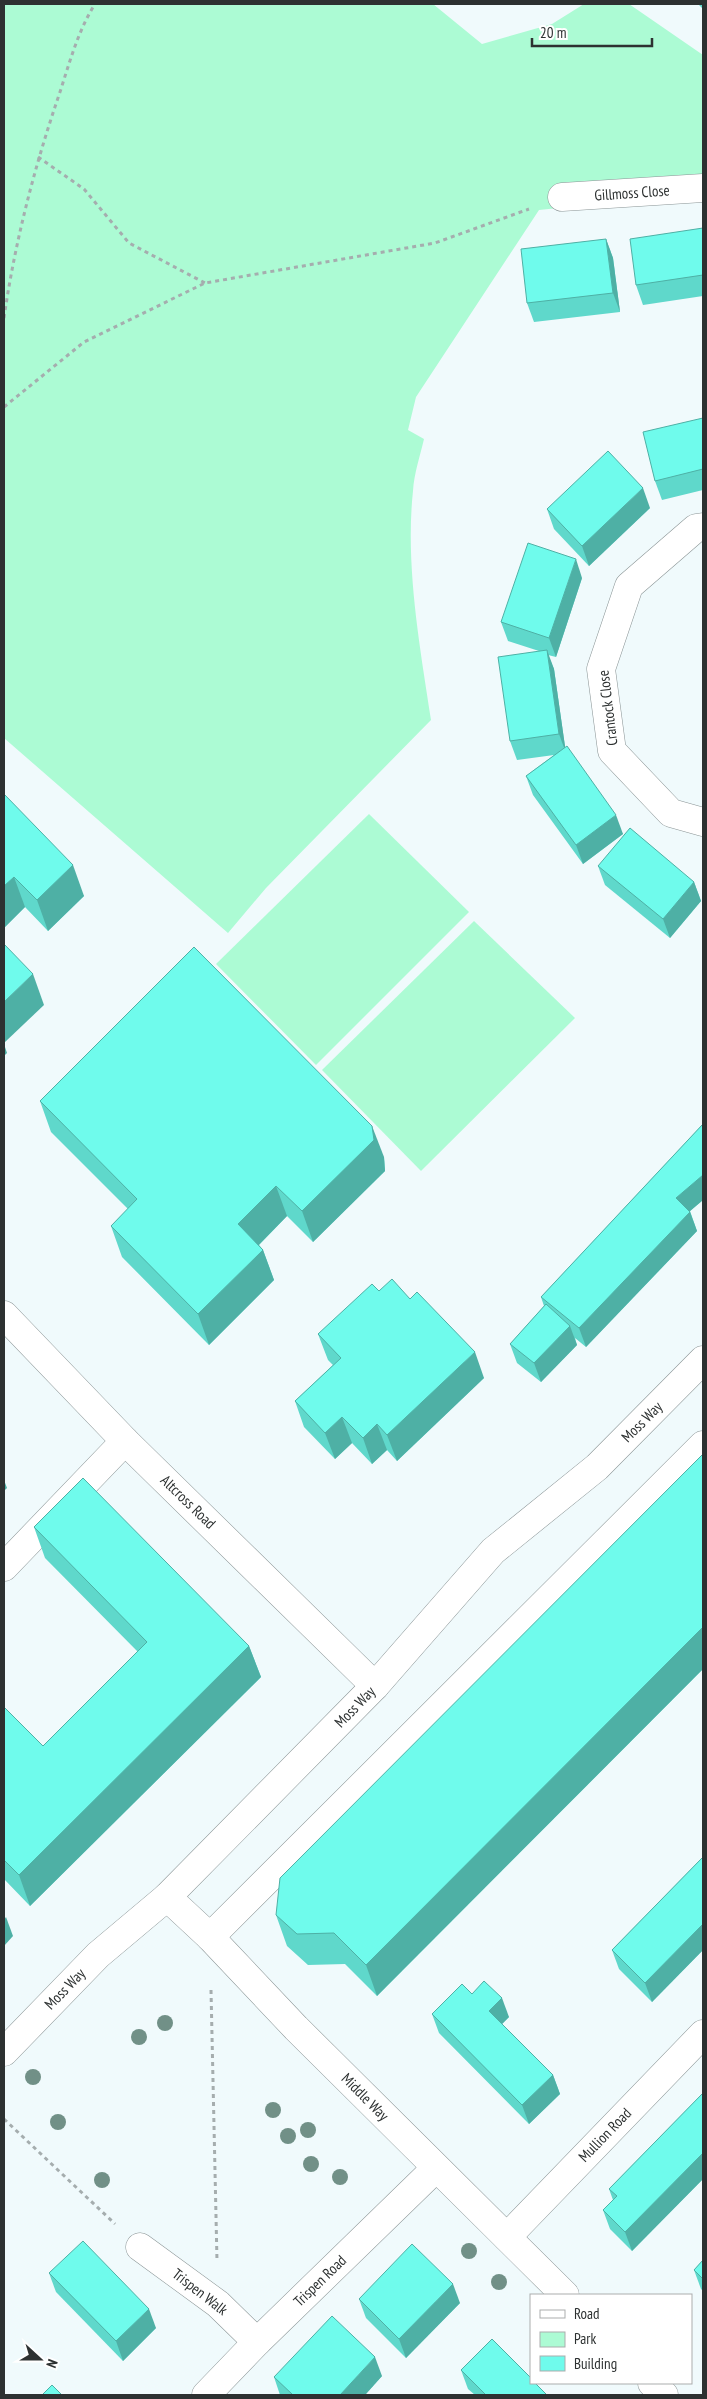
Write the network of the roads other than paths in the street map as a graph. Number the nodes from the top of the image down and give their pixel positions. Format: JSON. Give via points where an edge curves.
{"nodes":[{"id":1,"x":703,"y":188,"type":"edge"},
{"id":2,"x":562,"y":197,"type":"road end"},
{"id":3,"x":703,"y":527,"type":"edge"},
{"id":4,"x":703,"y":822,"type":"edge"},
{"id":5,"x":4,"y":1315,"type":"edge"},
{"id":6,"x":703,"y":1360,"type":"edge"},
{"id":7,"x":125,"y":1441,"type":"junction"},
{"id":8,"x":703,"y":1445,"type":"edge"},
{"id":9,"x":4,"y":1567,"type":"edge"},
{"id":10,"x":375,"y":1686,"type":"junction"},
{"id":11,"x":167,"y":1897,"type":"junction"},
{"id":12,"x":210,"y":1937,"type":"junction"},
{"id":13,"x":703,"y":2034,"type":"edge"},
{"id":14,"x":4,"y":2052,"type":"edge"},
{"id":15,"x":436,"y":2168,"type":"junction"},
{"id":16,"x":507,"y":2237,"type":"junction"},
{"id":17,"x":140,"y":2247,"type":"road end"},
{"id":18,"x":564,"y":2294,"type":"edge"},
{"id":19,"x":257,"y":2342,"type":"junction"},
{"id":20,"x":653,"y":2384,"type":"edge"},
{"id":21,"x":206,"y":2395,"type":"edge"},
{"id":22,"x":664,"y":2395,"type":"edge"}],
"edges":[{"from":1,"to":2,"type":"street","name":"Gillmoss Close"},
{"from":3,"to":4,"type":"street","name":"Crantock Close","via":[[696,528],[629,586],[601,669],[612,751],[671,813]]},
{"from":5,"to":7,"type":"street","name":"Altcross Road"},
{"from":6,"to":10,"type":"street","name":"Moss Way","via":[[597,1467],[493,1551]]},
{"from":7,"to":9,"type":"street"},
{"from":7,"to":10,"type":"street","name":"Altcross Road"},
{"from":8,"to":12,"type":"street"},
{"from":10,"to":11,"type":"street","name":"Moss Way"},
{"from":11,"to":12,"type":"street","name":"Middle Way"},
{"from":11,"to":14,"type":"street","name":"Moss Way","via":[[98,1954]]},
{"from":12,"to":15,"type":"street","name":"Middle Way"},
{"from":13,"to":16,"type":"street","name":"Mullion Road"},
{"from":15,"to":16,"type":"street","name":"Middle Way"},
{"from":15,"to":19,"type":"street","name":"Trispen Road"},
{"from":16,"to":18,"type":"street","name":"Middle Way"},
{"from":17,"to":19,"type":"street","name":"Trispen Walk","via":[[218,2304]]},
{"from":19,"to":21,"type":"street","name":"Trispen Road"},
{"from":20,"to":22,"type":"street"}]}
